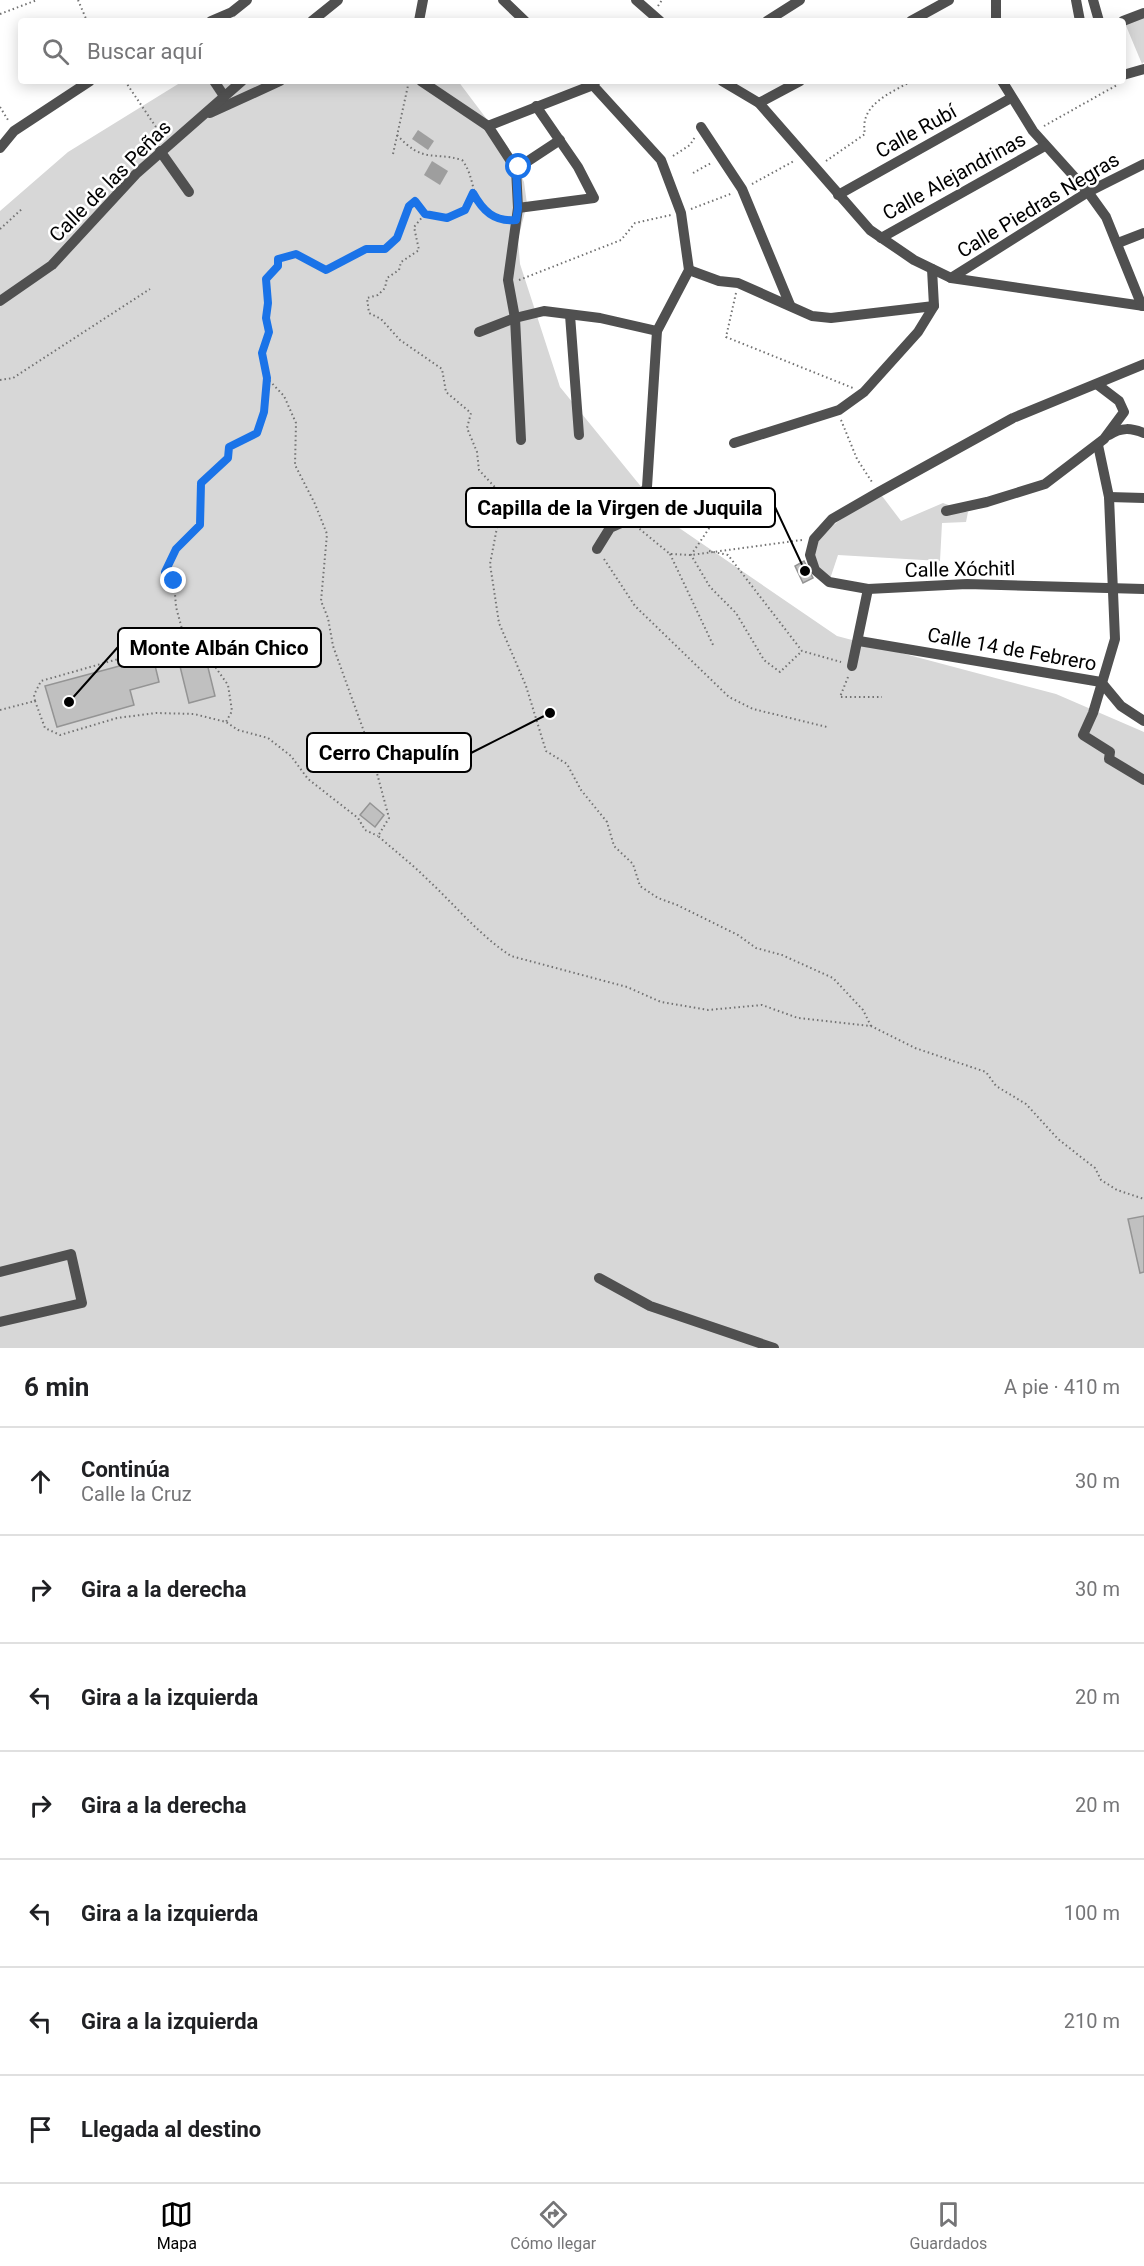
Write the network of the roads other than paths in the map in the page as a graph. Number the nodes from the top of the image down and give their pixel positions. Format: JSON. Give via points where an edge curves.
{"nodes":[{"id":1,"x":247,"y":0,"type":"edge"},
{"id":2,"x":338,"y":0,"type":"edge"},
{"id":3,"x":423,"y":0,"type":"edge"},
{"id":4,"x":502,"y":0,"type":"edge"},
{"id":5,"x":636,"y":0,"type":"edge"},
{"id":6,"x":800,"y":0,"type":"edge"},
{"id":7,"x":949,"y":0,"type":"edge"},
{"id":8,"x":996,"y":0,"type":"edge"},
{"id":9,"x":1076,"y":0,"type":"edge"},
{"id":10,"x":1093,"y":0,"type":"edge"},
{"id":11,"x":1144,"y":13,"type":"edge"},
{"id":12,"x":218,"y":18,"type":"edge"},
{"id":13,"x":316,"y":18,"type":"edge"},
{"id":14,"x":420,"y":18,"type":"edge"},
{"id":15,"x":522,"y":18,"type":"edge"},
{"id":16,"x":652,"y":18,"type":"edge"},
{"id":17,"x":772,"y":18,"type":"edge"},
{"id":18,"x":916,"y":18,"type":"edge"},
{"id":19,"x":996,"y":18,"type":"edge"},
{"id":20,"x":1079,"y":18,"type":"edge"},
{"id":21,"x":1098,"y":18,"type":"edge"},
{"id":22,"x":1126,"y":20,"type":"edge"},
{"id":23,"x":1144,"y":69,"type":"edge"},
{"id":24,"x":1126,"y":77,"type":"edge"},
{"id":25,"x":85,"y":84,"type":"edge"},
{"id":26,"x":216,"y":84,"type":"edge"},
{"id":27,"x":238,"y":84,"type":"edge"},
{"id":28,"x":273,"y":84,"type":"edge"},
{"id":29,"x":425,"y":84,"type":"edge"},
{"id":30,"x":588,"y":84,"type":"edge"},
{"id":31,"x":595,"y":84,"type":"edge"},
{"id":32,"x":727,"y":84,"type":"edge"},
{"id":33,"x":795,"y":84,"type":"edge"},
{"id":34,"x":1004,"y":84,"type":"edge"},
{"id":35,"x":224,"y":96,"type":"junction"},
{"id":36,"x":1011,"y":98,"type":"junction"},
{"id":37,"x":759,"y":104,"type":"junction"},
{"id":38,"x":536,"y":106,"type":"junction"},
{"id":39,"x":199,"y":118,"type":"junction"},
{"id":40,"x":488,"y":126,"type":"junction"},
{"id":41,"x":701,"y":127,"type":"road end"},
{"id":42,"x":560,"y":140,"type":"junction"},
{"id":43,"x":1045,"y":146,"type":"junction"},
{"id":44,"x":0,"y":148,"type":"edge"},
{"id":45,"x":163,"y":149,"type":"junction"},
{"id":46,"x":1144,"y":164,"type":"edge"},
{"id":47,"x":516,"y":169,"type":"junction"},
{"id":48,"x":189,"y":192,"type":"dead end"},
{"id":49,"x":1088,"y":192,"type":"junction"},
{"id":50,"x":838,"y":195,"type":"junction"},
{"id":51,"x":518,"y":208,"type":"junction"},
{"id":52,"x":1144,"y":232,"type":"edge"},
{"id":53,"x":881,"y":238,"type":"junction"},
{"id":54,"x":1118,"y":243,"type":"junction"},
{"id":55,"x":932,"y":269,"type":"junction"},
{"id":56,"x":689,"y":270,"type":"junction"},
{"id":57,"x":951,"y":278,"type":"junction"},
{"id":58,"x":0,"y":301,"type":"edge"},
{"id":59,"x":790,"y":305,"type":"junction"},
{"id":60,"x":934,"y":306,"type":"junction"},
{"id":61,"x":1143,"y":306,"type":"edge"},
{"id":62,"x":570,"y":315,"type":"junction"},
{"id":63,"x":515,"y":318,"type":"junction"},
{"id":64,"x":657,"y":331,"type":"junction"},
{"id":65,"x":479,"y":332,"type":"dead end"},
{"id":66,"x":1144,"y":364,"type":"edge"},
{"id":67,"x":1098,"y":385,"type":"junction"},
{"id":68,"x":1144,"y":433,"type":"edge"},
{"id":69,"x":579,"y":435,"type":"dead end"},
{"id":70,"x":522,"y":440,"type":"dead end"},
{"id":71,"x":1101,"y":442,"type":"junction"},
{"id":72,"x":735,"y":443,"type":"dead end"},
{"id":73,"x":1109,"y":497,"type":"junction"},
{"id":74,"x":1144,"y":498,"type":"edge"},
{"id":75,"x":946,"y":511,"type":"dead end"},
{"id":76,"x":597,"y":549,"type":"road end"},
{"id":77,"x":1114,"y":588,"type":"junction"},
{"id":78,"x":868,"y":589,"type":"junction"},
{"id":79,"x":1144,"y":589,"type":"edge"},
{"id":80,"x":859,"y":641,"type":"junction"},
{"id":81,"x":852,"y":666,"type":"road end"},
{"id":82,"x":1101,"y":682,"type":"junction"},
{"id":83,"x":1144,"y":721,"type":"edge"},
{"id":84,"x":1144,"y":780,"type":"edge"},
{"id":85,"x":0,"y":1272,"type":"edge"},
{"id":86,"x":599,"y":1278,"type":"dead end"},
{"id":87,"x":0,"y":1322,"type":"edge"},
{"id":88,"x":774,"y":1348,"type":"edge"}],
"edges":[{"from":1,"to":12,"type":"street"},
{"from":2,"to":13,"type":"street"},
{"from":3,"to":14,"type":"street"},
{"from":4,"to":15,"type":"street"},
{"from":5,"to":16,"type":"street"},
{"from":6,"to":17,"type":"street"},
{"from":7,"to":18,"type":"street"},
{"from":8,"to":19,"type":"street"},
{"from":9,"to":20,"type":"street"},
{"from":10,"to":21,"type":"street"},
{"from":11,"to":22,"type":"street"},
{"from":23,"to":24,"type":"street"},
{"from":25,"to":44,"type":"street","via":[[14,131]]},
{"from":26,"to":35,"type":"street"},
{"from":27,"to":35,"type":"street","name":"Calle de las Peñas"},
{"from":28,"to":39,"type":"street"},
{"from":29,"to":40,"type":"street"},
{"from":30,"to":38,"type":"street"},
{"from":31,"to":56,"type":"street","via":[[662,160],[681,213]]},
{"from":32,"to":37,"type":"street"},
{"from":33,"to":37,"type":"street"},
{"from":34,"to":36,"type":"street"},
{"from":35,"to":39,"type":"street","name":"Calle de las Peñas"},
{"from":36,"to":43,"type":"street"},
{"from":36,"to":50,"type":"street","name":"Calle Rubí"},
{"from":37,"to":50,"type":"street"},
{"from":38,"to":40,"type":"street"},
{"from":38,"to":42,"type":"street"},
{"from":39,"to":45,"type":"street","name":"Calle de las Peñas"},
{"from":40,"to":47,"type":"street"},
{"from":41,"to":59,"type":"street","via":[[742,189]]},
{"from":42,"to":47,"type":"street"},
{"from":42,"to":51,"type":"street","via":[[594,198]]},
{"from":43,"to":49,"type":"street"},
{"from":43,"to":53,"type":"street","name":"Calle Alejandrinas"},
{"from":45,"to":48,"type":"street"},
{"from":45,"to":58,"type":"street","name":"Calle de las Peñas","via":[[52,266]]},
{"from":46,"to":49,"type":"street","name":"Calle Piedras Negras"},
{"from":47,"to":51,"type":"street"},
{"from":49,"to":54,"type":"street"},
{"from":49,"to":57,"type":"street","name":"Calle Piedras Negras"},
{"from":50,"to":53,"type":"street"},
{"from":51,"to":63,"type":"street","via":[[508,284]]},
{"from":52,"to":54,"type":"street"},
{"from":53,"to":55,"type":"street"},
{"from":54,"to":61,"type":"street"},
{"from":55,"to":57,"type":"street"},
{"from":55,"to":60,"type":"street"},
{"from":56,"to":59,"type":"street","via":[[738,283]]},
{"from":56,"to":64,"type":"street"},
{"from":57,"to":61,"type":"street"},
{"from":59,"to":60,"type":"street","via":[[812,316],[831,318]]},
{"from":60,"to":72,"type":"street","via":[[918,332],[864,392],[839,410]]},
{"from":62,"to":63,"type":"street","via":[[544,311]]},
{"from":62,"to":64,"type":"street"},
{"from":62,"to":69,"type":"street"},
{"from":63,"to":65,"type":"street"},
{"from":63,"to":70,"type":"street"},
{"from":64,"to":76,"type":"street","via":[[647,488],[628,520],[609,528]]},
{"from":66,"to":67,"type":"street"},
{"from":67,"to":71,"type":"street","via":[[1119,401],[1124,412]]},
{"from":67,"to":78,"type":"street","name":"Calle Xóchitl","via":[[1013,418],[832,519],[814,539],[810,555],[814,570],[829,582]]},
{"from":68,"to":71,"type":"street","via":[[1118,429]]},
{"from":71,"to":73,"type":"street"},
{"from":71,"to":75,"type":"street","via":[[1046,483]]},
{"from":73,"to":74,"type":"street"},
{"from":73,"to":77,"type":"street"},
{"from":77,"to":78,"type":"street","name":"Calle Xóchitl","via":[[967,584]]},
{"from":77,"to":79,"type":"street","name":"Calle Xóchitl"},
{"from":77,"to":82,"type":"street","via":[[1115,639]]},
{"from":78,"to":80,"type":"street"},
{"from":80,"to":81,"type":"street"},
{"from":80,"to":82,"type":"street","name":"Calle 14 de Febrero"},
{"from":82,"to":83,"type":"street","name":"Calle 14 de Febrero","via":[[1121,706]]},
{"from":82,"to":84,"type":"street","via":[[1083,735],[1110,752],[1109,759]]},
{"from":85,"to":87,"type":"street","via":[[71,1254],[82,1303]]},
{"from":86,"to":88,"type":"street","via":[[650,1306]]}]}
